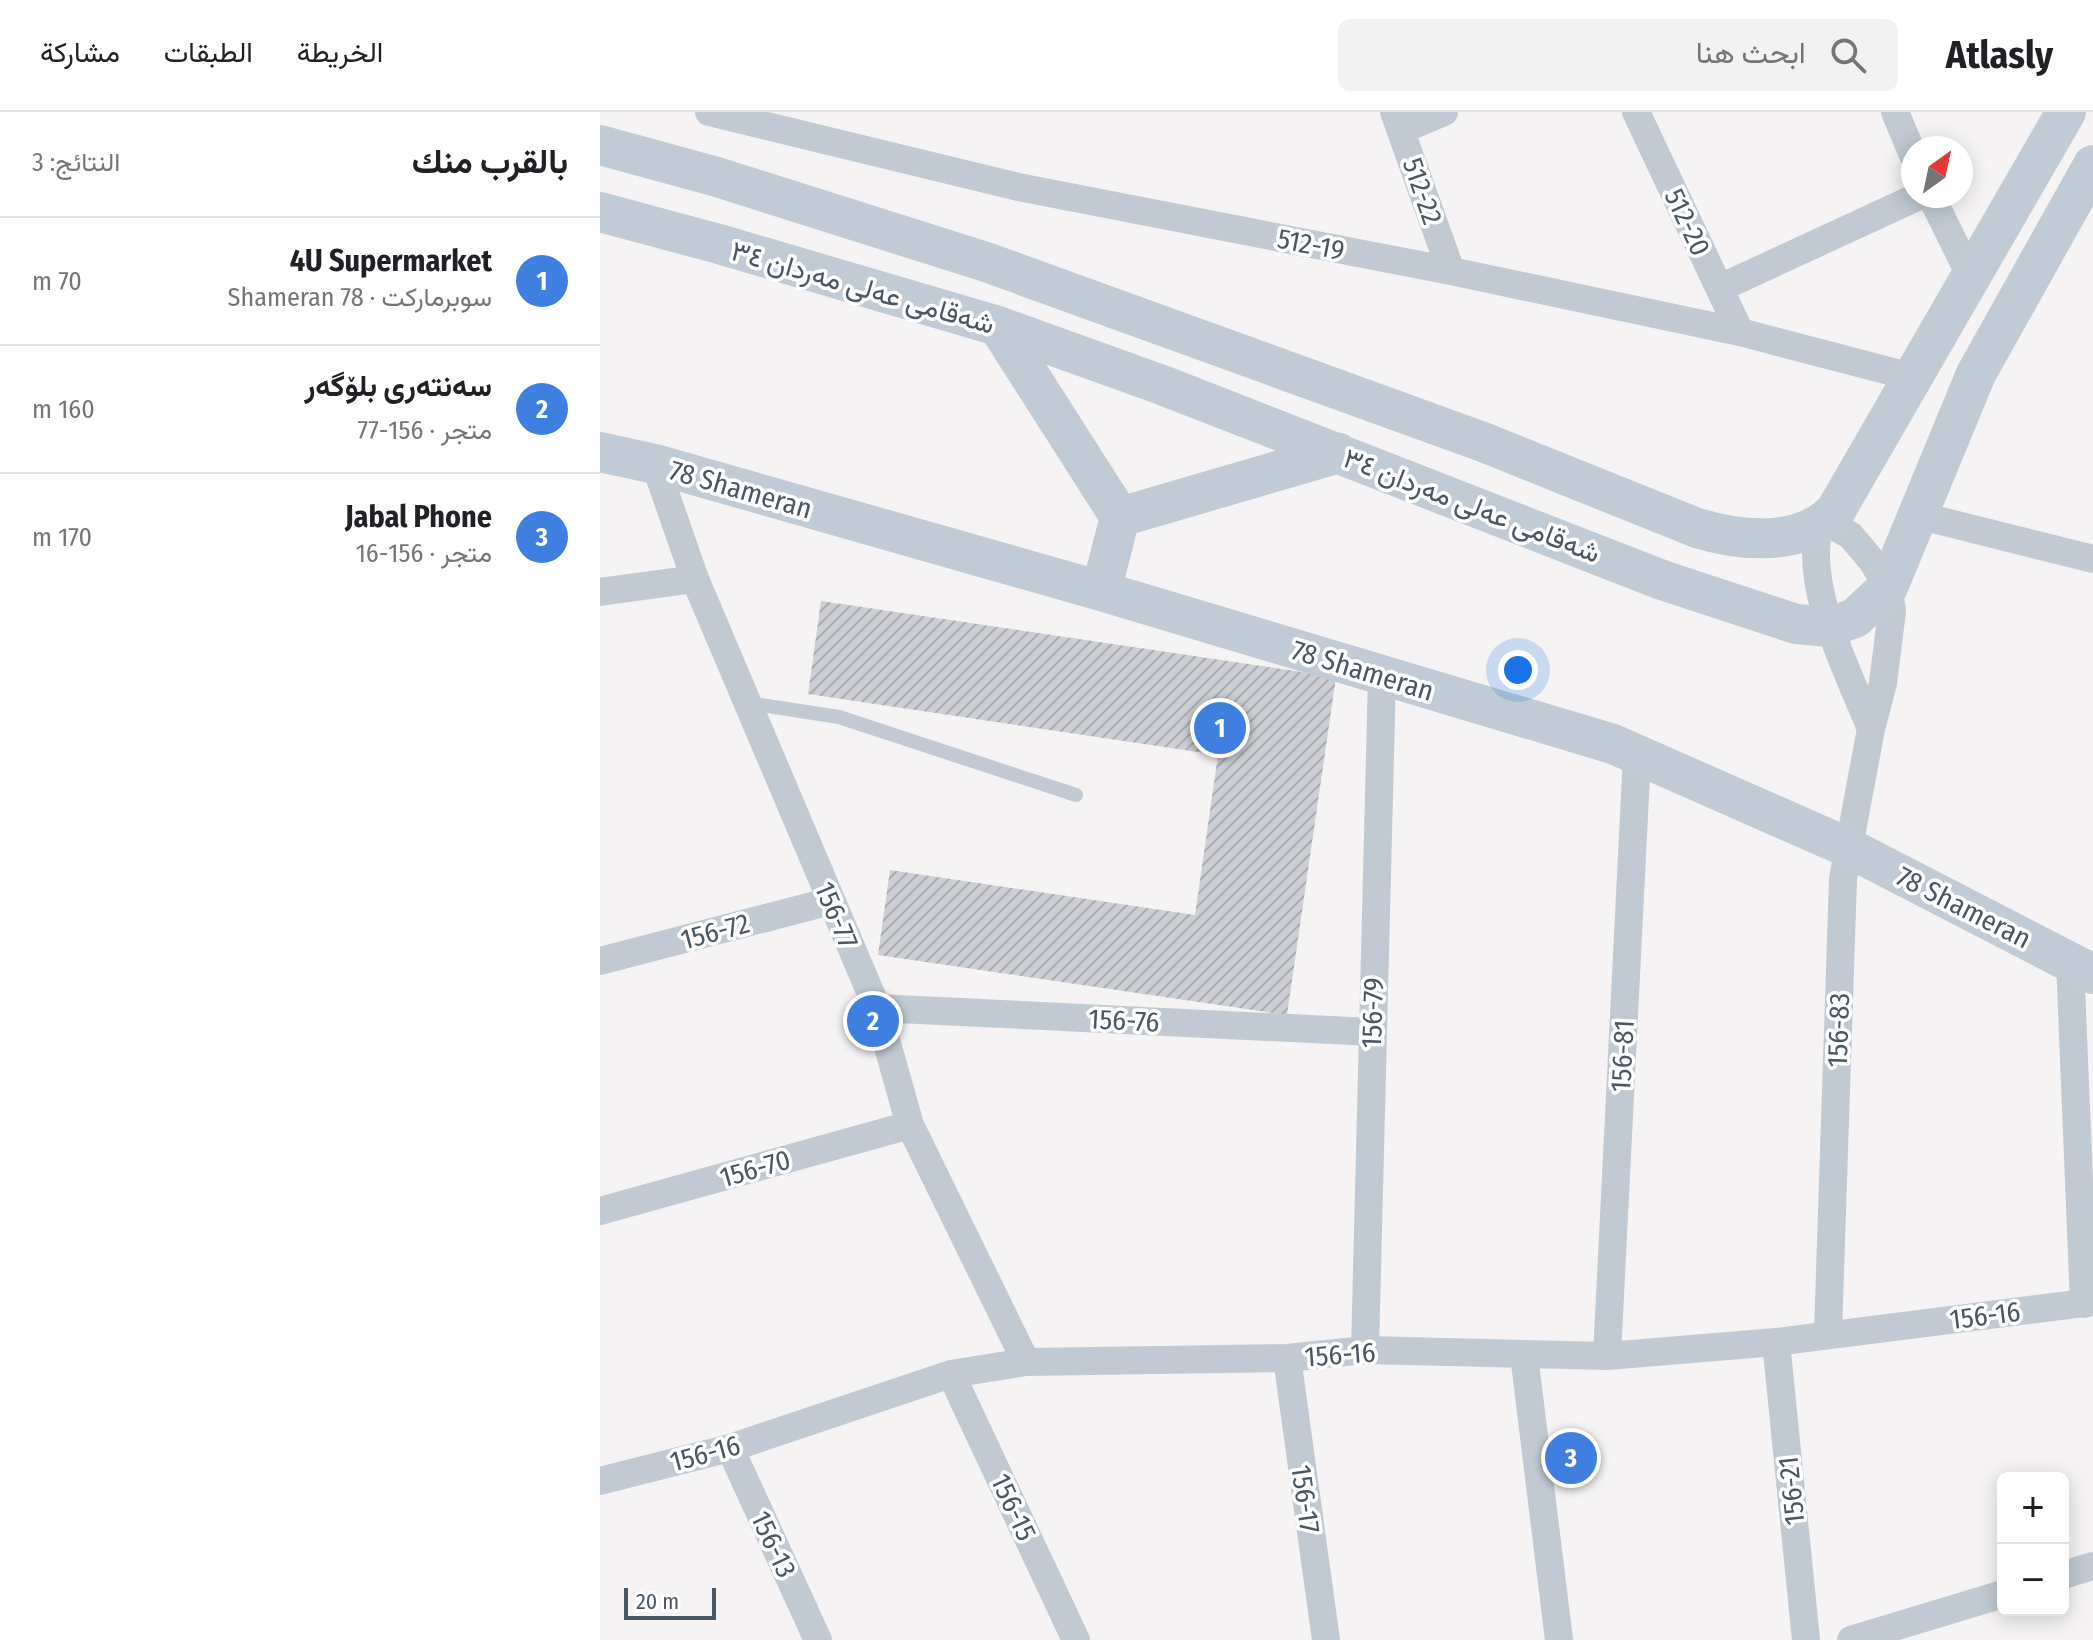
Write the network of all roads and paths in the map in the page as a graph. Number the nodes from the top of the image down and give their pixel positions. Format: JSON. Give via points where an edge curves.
{"nodes":[{"id":1,"x":712,"y":112,"type":"edge"},
{"id":2,"x":1444,"y":112,"type":"edge"},
{"id":3,"x":1636,"y":112,"type":"edge"},
{"id":4,"x":1895,"y":112,"type":"edge"},
{"id":5,"x":2066,"y":112,"type":"edge"},
{"id":6,"x":1398,"y":121,"type":"edge"},
{"id":7,"x":1905,"y":136,"type":"edge"},
{"id":8,"x":600,"y":145,"type":"edge"},
{"id":9,"x":2093,"y":165,"type":"edge"},
{"id":10,"x":1901,"y":204,"type":"edge"},
{"id":11,"x":1937,"y":208,"type":"edge"},
{"id":12,"x":600,"y":212,"type":"edge"},
{"id":13,"x":1451,"y":271,"type":"junction"},
{"id":14,"x":1971,"y":277,"type":"junction"},
{"id":15,"x":1720,"y":288,"type":"junction"},
{"id":16,"x":998,"y":326,"type":"junction"},
{"id":17,"x":1740,"y":332,"type":"junction"},
{"id":18,"x":1922,"y":361,"type":"junction"},
{"id":19,"x":1976,"y":374,"type":"junction"},
{"id":20,"x":600,"y":452,"type":"edge"},
{"id":21,"x":1339,"y":453,"type":"junction"},
{"id":22,"x":655,"y":464,"type":"junction"},
{"id":23,"x":1917,"y":515,"type":"junction"},
{"id":24,"x":1120,"y":517,"type":"junction"},
{"id":25,"x":1823,"y":523,"type":"junction"},
{"id":26,"x":2093,"y":559,"type":"edge"},
{"id":27,"x":695,"y":579,"type":"junction"},
{"id":28,"x":1888,"y":587,"type":"junction"},
{"id":29,"x":1101,"y":591,"type":"junction"},
{"id":30,"x":600,"y":592,"type":"edge"},
{"id":31,"x":1830,"y":627,"type":"junction"},
{"id":32,"x":1382,"y":676,"type":"junction"},
{"id":33,"x":748,"y":703,"type":"junction"},
{"id":34,"x":1871,"y":729,"type":"junction"},
{"id":35,"x":1637,"y":755,"type":"junction"},
{"id":36,"x":1076,"y":795,"type":"dead end"},
{"id":37,"x":1849,"y":848,"type":"junction"},
{"id":38,"x":831,"y":901,"type":"junction"},
{"id":39,"x":600,"y":961,"type":"edge"},
{"id":40,"x":2081,"y":968,"type":"edge"},
{"id":41,"x":877,"y":1008,"type":"junction"},
{"id":42,"x":1371,"y":1032,"type":"junction"},
{"id":43,"x":910,"y":1125,"type":"junction"},
{"id":44,"x":600,"y":1211,"type":"edge"},
{"id":45,"x":2088,"y":1303,"type":"edge"},
{"id":46,"x":1828,"y":1333,"type":"junction"},
{"id":47,"x":1776,"y":1342,"type":"junction"},
{"id":48,"x":1365,"y":1350,"type":"junction"},
{"id":49,"x":1524,"y":1355,"type":"junction"},
{"id":50,"x":1607,"y":1356,"type":"junction"},
{"id":51,"x":1287,"y":1358,"type":"junction"},
{"id":52,"x":1026,"y":1362,"type":"junction"},
{"id":53,"x":951,"y":1374,"type":"junction"},
{"id":54,"x":730,"y":1448,"type":"junction"},
{"id":55,"x":600,"y":1481,"type":"edge"},
{"id":56,"x":2093,"y":1566,"type":"edge"},
{"id":57,"x":2069,"y":1573,"type":"edge"},
{"id":58,"x":1997,"y":1596,"type":"edge"},
{"id":59,"x":818,"y":1640,"type":"edge"},
{"id":60,"x":1076,"y":1640,"type":"edge"},
{"id":61,"x":1326,"y":1640,"type":"edge"},
{"id":62,"x":1559,"y":1640,"type":"edge"},
{"id":63,"x":1806,"y":1640,"type":"edge"},
{"id":64,"x":1851,"y":1640,"type":"edge"}],
"edges":[{"from":1,"to":13,"type":"street","name":"512-19","via":[[1018,187]]},
{"from":2,"to":6,"type":"street"},
{"from":3,"to":15,"type":"street","name":"512-20"},
{"from":4,"to":7,"type":"street"},
{"from":5,"to":14,"type":"main road"},
{"from":6,"to":13,"type":"street","name":"512-22"},
{"from":8,"to":25,"type":"main road","name":"شەقامی عەلی مەردان ٣٤","via":[[986,262],[1483,442],[1697,528],[1752,539]]},
{"from":9,"to":19,"type":"main road"},
{"from":10,"to":15,"type":"street"},
{"from":11,"to":14,"type":"street"},
{"from":12,"to":16,"type":"main road","name":"شەقامی عەلی مەردان ٣٤"},
{"from":13,"to":17,"type":"street","name":"512-19"},
{"from":14,"to":18,"type":"main road"},
{"from":15,"to":17,"type":"street","name":"512-20"},
{"from":16,"to":21,"type":"main road","name":"شەقامی عەلی مەردان ٣٤"},
{"from":16,"to":24,"type":"main road"},
{"from":17,"to":18,"type":"street","name":"512-19"},
{"from":18,"to":19,"type":"main road"},
{"from":18,"to":25,"type":"main road","via":[[1855,480]]},
{"from":19,"to":23,"type":"main road"},
{"from":20,"to":22,"type":"main road","name":"78 Shameran"},
{"from":21,"to":24,"type":"main road"},
{"from":21,"to":31,"type":"main road","name":"شەقامی عەلی مەردان ٣٤","via":[[1662,580],[1796,624]]},
{"from":22,"to":27,"type":"street","name":"156-77"},
{"from":22,"to":29,"type":"main road","name":"78 Shameran"},
{"from":23,"to":26,"type":"street"},
{"from":23,"to":28,"type":"main road"},
{"from":24,"to":29,"type":"main road"},
{"from":25,"to":28,"type":"street","name":"156-83","via":[[1851,536]]},
{"from":25,"to":31,"type":"street","via":[[1816,556]]},
{"from":27,"to":30,"type":"street"},
{"from":27,"to":33,"type":"street","name":"156-77"},
{"from":28,"to":31,"type":"main road","via":[[1855,618]]},
{"from":28,"to":34,"type":"street","name":"156-83","via":[[1889,642]]},
{"from":29,"to":32,"type":"main road","name":"78 Shameran"},
{"from":31,"to":34,"type":"street"},
{"from":32,"to":35,"type":"main road","name":"78 Shameran"},
{"from":32,"to":42,"type":"street","name":"156-79"},
{"from":33,"to":36,"type":"lane","via":[[839,717]]},
{"from":33,"to":38,"type":"street","name":"156-77"},
{"from":34,"to":37,"type":"street","name":"156-83"},
{"from":35,"to":37,"type":"main road","name":"78 Shameran"},
{"from":35,"to":50,"type":"street","name":"156-81"},
{"from":37,"to":40,"type":"main road","name":"78 Shameran"},
{"from":37,"to":46,"type":"street","name":"156-83","via":[[1843,879]]},
{"from":38,"to":39,"type":"street","name":"156-72"},
{"from":38,"to":41,"type":"street","name":"156-77"},
{"from":40,"to":45,"type":"street"},
{"from":41,"to":42,"type":"street","name":"156-76"},
{"from":41,"to":43,"type":"street","name":"156-77"},
{"from":42,"to":48,"type":"street","name":"156-79"},
{"from":43,"to":44,"type":"street","name":"156-70"},
{"from":43,"to":52,"type":"street","name":"156-77"},
{"from":45,"to":46,"type":"street","name":"156-16"},
{"from":46,"to":47,"type":"street","name":"156-16"},
{"from":47,"to":50,"type":"street","name":"156-16"},
{"from":47,"to":63,"type":"street","name":"156-21"},
{"from":48,"to":49,"type":"street","name":"156-16"},
{"from":48,"to":51,"type":"street","name":"156-16"},
{"from":49,"to":50,"type":"street","name":"156-16"},
{"from":49,"to":62,"type":"street"},
{"from":51,"to":52,"type":"street","name":"156-16"},
{"from":51,"to":61,"type":"street","name":"156-17"},
{"from":52,"to":53,"type":"street","name":"156-16"},
{"from":53,"to":54,"type":"street","name":"156-16"},
{"from":53,"to":60,"type":"street","name":"156-15"},
{"from":54,"to":55,"type":"street","name":"156-16"},
{"from":54,"to":59,"type":"street","name":"156-13"},
{"from":56,"to":57,"type":"street"},
{"from":58,"to":64,"type":"street"}]}
